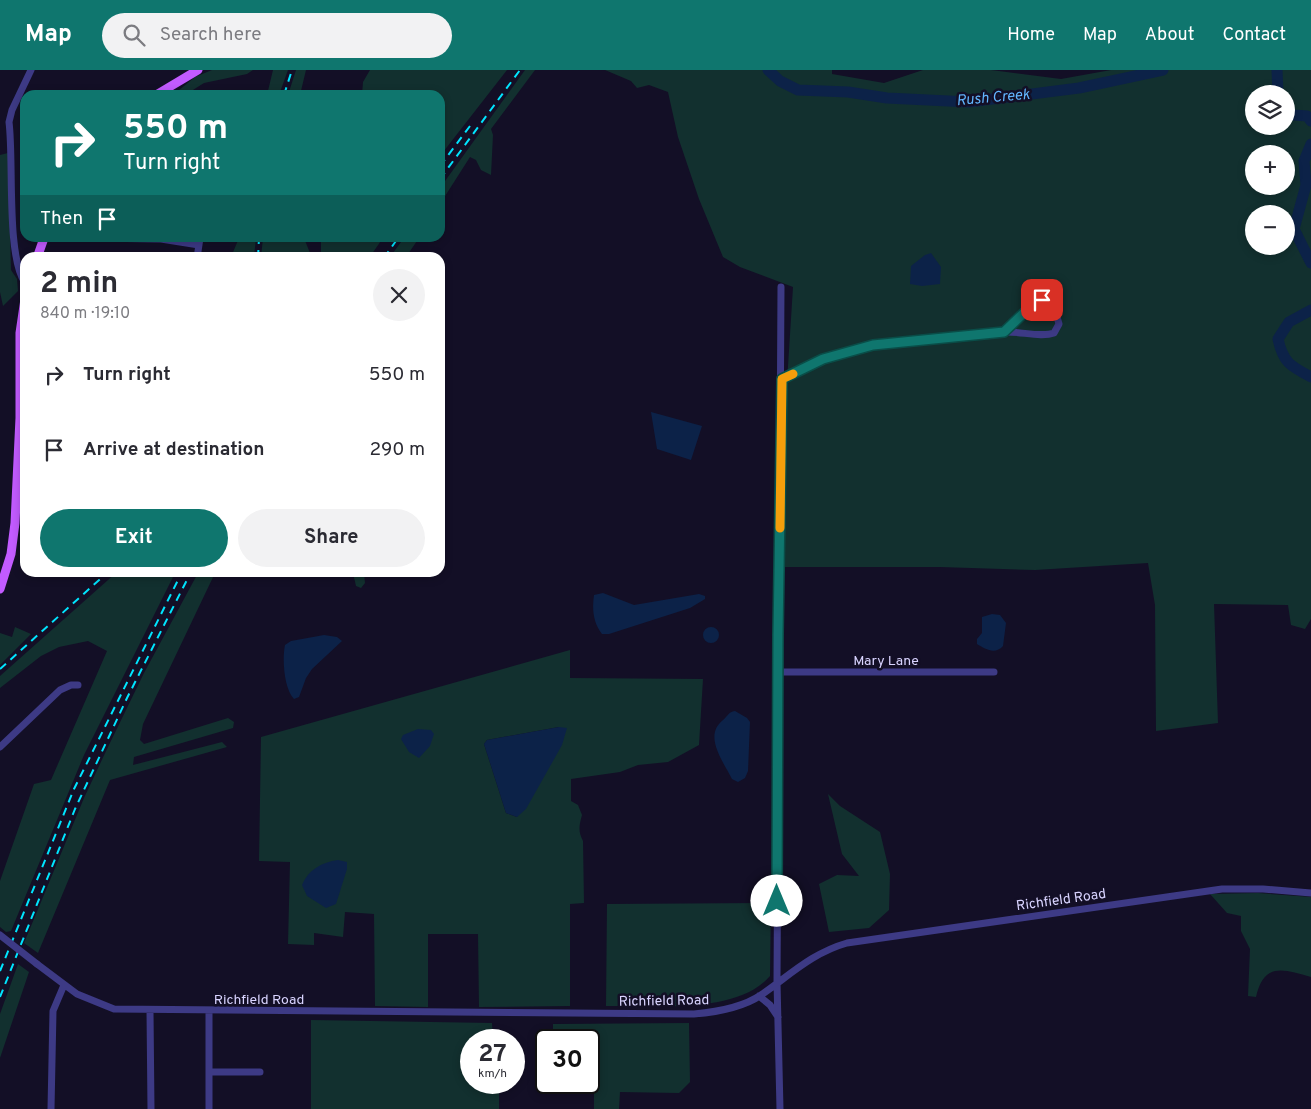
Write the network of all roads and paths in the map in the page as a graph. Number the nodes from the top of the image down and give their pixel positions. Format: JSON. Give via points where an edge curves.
{"nodes":[{"id":1,"x":31,"y":70,"type":"edge"},
{"id":2,"x":198,"y":70,"type":"edge"},
{"id":3,"x":22,"y":90,"type":"edge"},
{"id":4,"x":164,"y":90,"type":"edge"},
{"id":5,"x":20,"y":93,"type":"edge"},
{"id":6,"x":9,"y":122,"type":"junction"},
{"id":7,"x":1,"y":124,"type":"edge"},
{"id":8,"x":20,"y":276,"type":"edge"},
{"id":9,"x":782,"y":287,"type":"dead end"},
{"id":10,"x":1004,"y":332,"type":"junction"},
{"id":11,"x":782,"y":379,"type":"junction"},
{"id":12,"x":20,"y":449,"type":"edge"},
{"id":13,"x":0,"y":589,"type":"edge"},
{"id":14,"x":778,"y":672,"type":"junction"},
{"id":15,"x":994,"y":672,"type":"dead end"},
{"id":16,"x":78,"y":685,"type":"dead end"},
{"id":17,"x":0,"y":747,"type":"edge"},
{"id":18,"x":1311,"y":893,"type":"edge"},
{"id":19,"x":0,"y":936,"type":"edge"},
{"id":20,"x":777,"y":982,"type":"junction"},
{"id":21,"x":64,"y":985,"type":"junction"},
{"id":22,"x":760,"y":996,"type":"junction"},
{"id":23,"x":150,"y":1011,"type":"junction"},
{"id":24,"x":209,"y":1011,"type":"junction"},
{"id":25,"x":778,"y":1017,"type":"junction"},
{"id":26,"x":209,"y":1072,"type":"junction"},
{"id":27,"x":260,"y":1072,"type":"dead end"},
{"id":28,"x":51,"y":1109,"type":"edge"},
{"id":29,"x":151,"y":1109,"type":"edge"},
{"id":30,"x":209,"y":1109,"type":"edge"},
{"id":31,"x":780,"y":1109,"type":"edge"}],
"edges":[{"from":1,"to":3,"type":"street"},
{"from":2,"to":4,"type":"main road"},
{"from":5,"to":6,"type":"street"},
{"from":6,"to":7,"type":"street"},
{"from":6,"to":8,"type":"street","via":[[14,252]]},
{"from":9,"to":11,"type":"street"},
{"from":10,"to":10,"type":"street","via":[[1022,331],[1047,336],[1054,333],[1059,324],[1054,307],[1042,300]]},
{"from":10,"to":11,"type":"street","via":[[873,345],[823,359]]},
{"from":11,"to":14,"type":"street"},
{"from":12,"to":13,"type":"main road","via":[[11,554]]},
{"from":14,"to":15,"type":"street","name":"Mary Lane"},
{"from":14,"to":20,"type":"street"},
{"from":16,"to":17,"type":"street","via":[[60,690]]},
{"from":18,"to":20,"type":"street","name":"Richfield Road","via":[[1222,889],[860,940],[822,952]]},
{"from":19,"to":21,"type":"street","name":"Richfield Road","bridge":true},
{"from":20,"to":22,"type":"street","name":"Richfield Road"},
{"from":20,"to":25,"type":"street"},
{"from":21,"to":23,"type":"street","name":"Richfield Road","via":[[76,994],[114,1009]]},
{"from":21,"to":28,"type":"street","via":[[53,1011]]},
{"from":22,"to":24,"type":"street","name":"Richfield Road","via":[[731,1008],[694,1014]]},
{"from":22,"to":25,"type":"street"},
{"from":23,"to":24,"type":"street","name":"Richfield Road"},
{"from":23,"to":29,"type":"street"},
{"from":24,"to":26,"type":"street"},
{"from":25,"to":31,"type":"street"},
{"from":26,"to":27,"type":"street"},
{"from":26,"to":30,"type":"street"}]}
